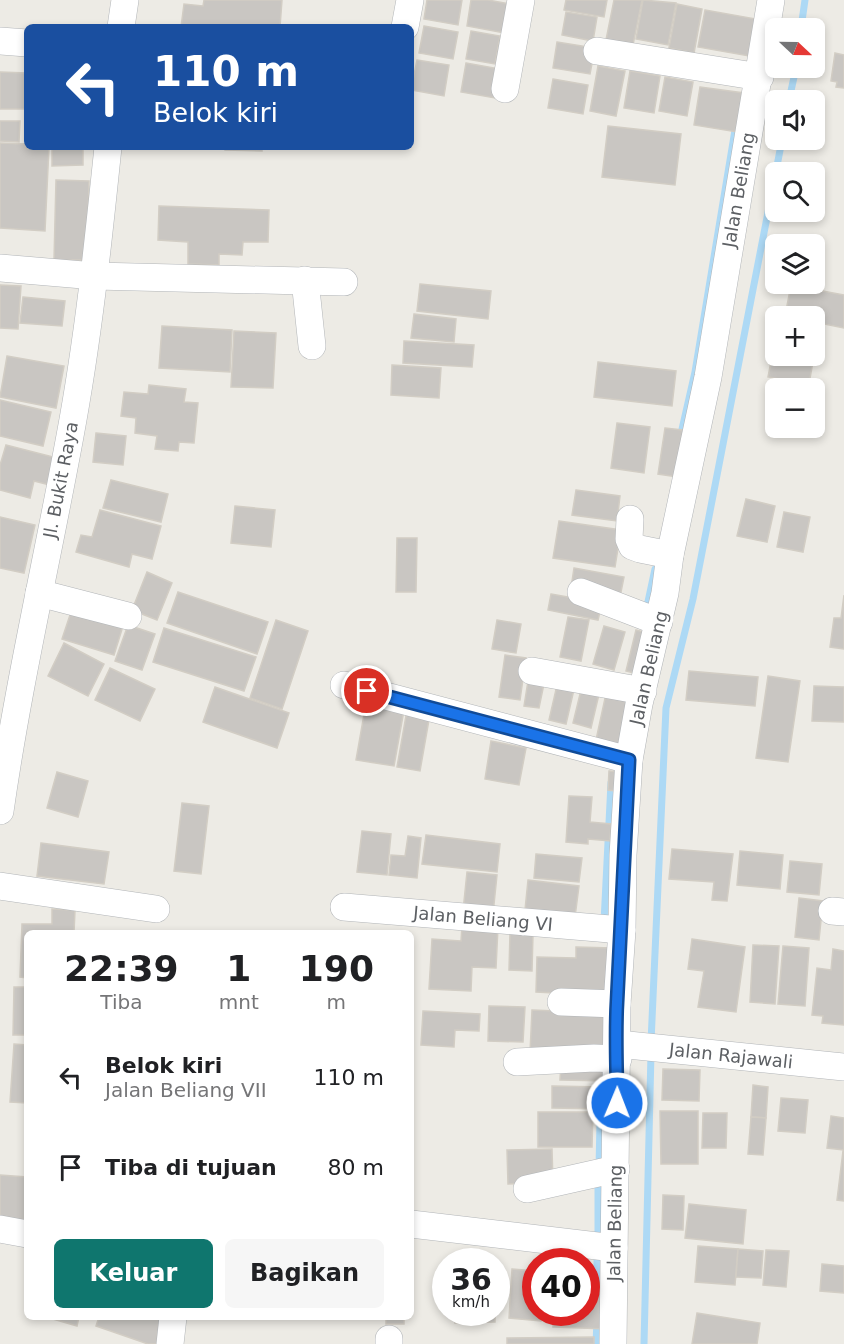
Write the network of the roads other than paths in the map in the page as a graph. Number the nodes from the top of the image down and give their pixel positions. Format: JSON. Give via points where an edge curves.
{"nodes":[{"id":1,"x":125,"y":0,"type":"edge"},
{"id":2,"x":410,"y":0,"type":"edge"},
{"id":3,"x":520,"y":0,"type":"edge"},
{"id":4,"x":771,"y":0,"type":"edge"},
{"id":5,"x":121,"y":24,"type":"edge"},
{"id":6,"x":406,"y":24,"type":"edge"},
{"id":7,"x":0,"y":41,"type":"edge"},
{"id":8,"x":24,"y":43,"type":"edge"},
{"id":9,"x":597,"y":51,"type":"dead end"},
{"id":10,"x":760,"y":77,"type":"junction"},
{"id":11,"x":504,"y":89,"type":"dead end"},
{"id":12,"x":108,"y":150,"type":"edge"},
{"id":13,"x":0,"y":268,"type":"edge"},
{"id":14,"x":95,"y":276,"type":"junction"},
{"id":15,"x":305,"y":279,"type":"junction"},
{"id":16,"x":344,"y":282,"type":"dead end"},
{"id":17,"x":312,"y":346,"type":"dead end"},
{"id":18,"x":630,"y":519,"type":"dead end"},
{"id":19,"x":670,"y":555,"type":"junction"},
{"id":20,"x":581,"y":592,"type":"dead end"},
{"id":21,"x":39,"y":593,"type":"junction"},
{"id":22,"x":128,"y":616,"type":"dead end"},
{"id":23,"x":659,"y":622,"type":"junction"},
{"id":24,"x":532,"y":671,"type":"dead end"},
{"id":25,"x":344,"y":685,"type":"dead end"},
{"id":26,"x":643,"y":691,"type":"junction"},
{"id":27,"x":629,"y":760,"type":"junction"},
{"id":28,"x":0,"y":811,"type":"edge"},
{"id":29,"x":0,"y":885,"type":"edge"},
{"id":30,"x":344,"y":907,"type":"dead end"},
{"id":31,"x":156,"y":909,"type":"dead end"},
{"id":32,"x":622,"y":930,"type":"junction"},
{"id":33,"x":561,"y":1002,"type":"dead end"},
{"id":34,"x":617,"y":1004,"type":"junction"},
{"id":35,"x":618,"y":1051,"type":"junction"},
{"id":36,"x":517,"y":1062,"type":"dead end"},
{"id":37,"x":844,"y":1067,"type":"edge"},
{"id":38,"x":616,"y":1170,"type":"junction"},
{"id":39,"x":527,"y":1189,"type":"dead end"},
{"id":40,"x":414,"y":1224,"type":"edge"},
{"id":41,"x":0,"y":1229,"type":"edge"},
{"id":42,"x":24,"y":1233,"type":"edge"},
{"id":43,"x":614,"y":1248,"type":"junction"},
{"id":44,"x":173,"y":1320,"type":"edge"},
{"id":45,"x":170,"y":1344,"type":"edge"},
{"id":46,"x":613,"y":1344,"type":"edge"}],
"edges":[{"from":1,"to":5,"type":"street"},
{"from":2,"to":6,"type":"street"},
{"from":3,"to":11,"type":"street"},
{"from":4,"to":10,"type":"street","name":"Jalan Beliang"},
{"from":7,"to":8,"type":"street"},
{"from":9,"to":10,"type":"street"},
{"from":10,"to":19,"type":"street","name":"Jalan Beliang","via":[[708,377]]},
{"from":12,"to":14,"type":"street","name":"Jl. Bukit Raya"},
{"from":13,"to":14,"type":"street"},
{"from":14,"to":15,"type":"street"},
{"from":14,"to":21,"type":"street","name":"Jl. Bukit Raya","via":[[71,434]]},
{"from":15,"to":16,"type":"street"},
{"from":15,"to":17,"type":"street"},
{"from":18,"to":19,"type":"street","via":[[632,546]]},
{"from":19,"to":23,"type":"street","name":"Jalan Beliang"},
{"from":20,"to":23,"type":"street"},
{"from":21,"to":22,"type":"street"},
{"from":21,"to":28,"type":"street","name":"Jl. Bukit Raya"},
{"from":23,"to":26,"type":"street","name":"Jalan Beliang"},
{"from":24,"to":26,"type":"street"},
{"from":25,"to":27,"type":"street"},
{"from":26,"to":27,"type":"street","name":"Jalan Beliang"},
{"from":27,"to":32,"type":"street","name":"Jalan Beliang"},
{"from":29,"to":31,"type":"street"},
{"from":30,"to":32,"type":"street","name":"Jalan Beliang VI"},
{"from":32,"to":34,"type":"street","name":"Jalan Beliang"},
{"from":33,"to":34,"type":"street"},
{"from":34,"to":35,"type":"street","name":"Jalan Beliang"},
{"from":35,"to":36,"type":"street","name":"Jalan Rajawali","via":[[594,1058]]},
{"from":35,"to":37,"type":"street","name":"Jalan Rajawali"},
{"from":35,"to":38,"type":"street","name":"Jalan Beliang"},
{"from":38,"to":39,"type":"street"},
{"from":38,"to":43,"type":"street","name":"Jalan Beliang"},
{"from":40,"to":43,"type":"street"},
{"from":41,"to":42,"type":"street"},
{"from":43,"to":46,"type":"street","name":"Jalan Beliang"},
{"from":44,"to":45,"type":"street"}]}
